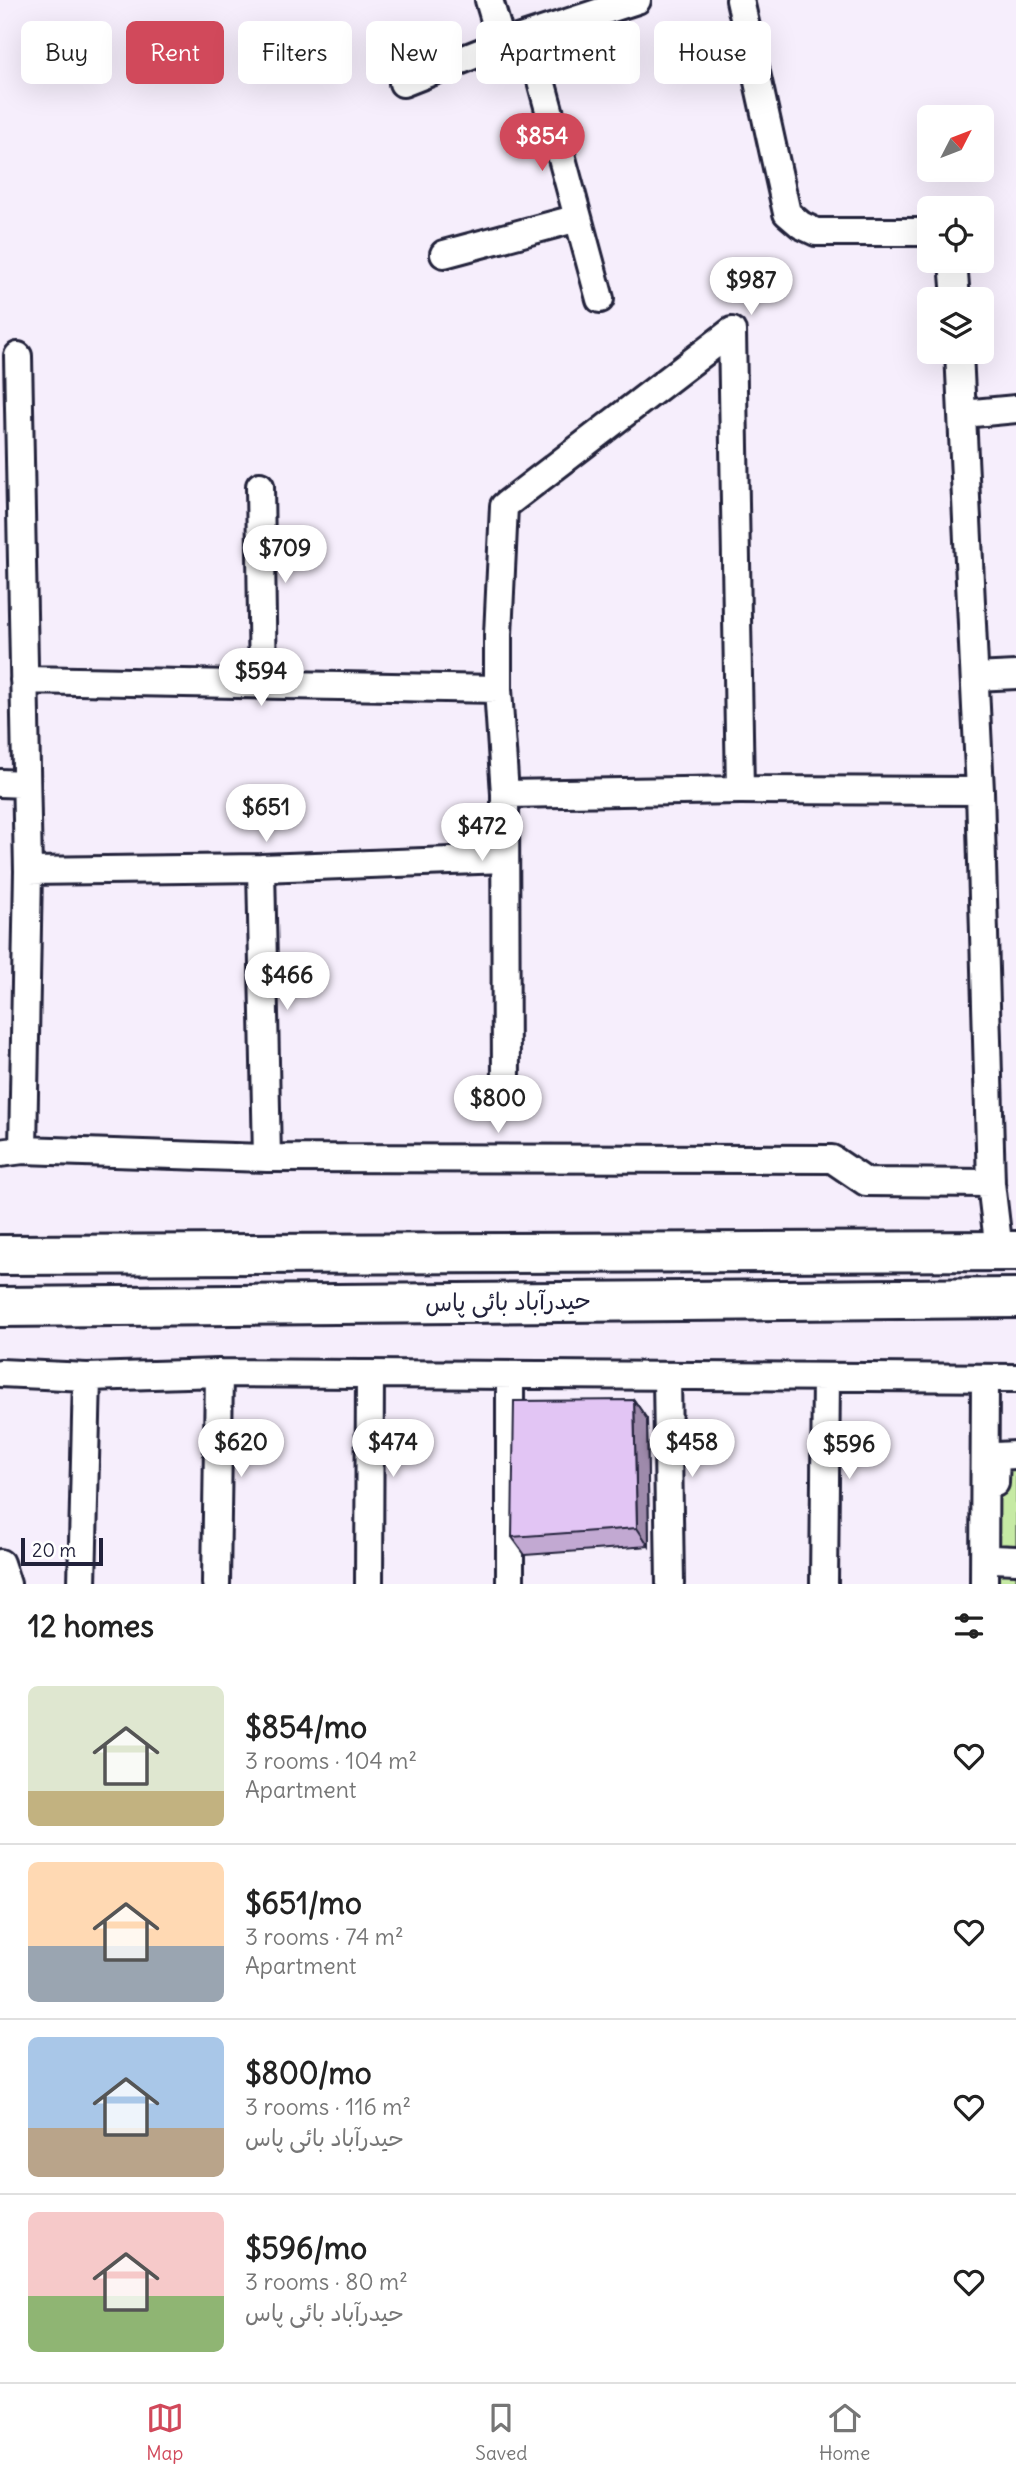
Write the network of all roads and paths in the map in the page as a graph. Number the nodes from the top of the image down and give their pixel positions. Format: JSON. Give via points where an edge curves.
{"nodes":[{"id":1,"x":489,"y":0,"type":"edge"},
{"id":2,"x":637,"y":0,"type":"edge"},
{"id":3,"x":740,"y":0,"type":"edge"},
{"id":4,"x":495,"y":21,"type":"edge"},
{"id":5,"x":574,"y":21,"type":"edge"},
{"id":6,"x":542,"y":84,"type":"edge"},
{"id":7,"x":578,"y":218,"type":"junction"},
{"id":8,"x":917,"y":232,"type":"edge"},
{"id":9,"x":444,"y":254,"type":"dead end"},
{"id":10,"x":600,"y":299,"type":"dead end"},
{"id":11,"x":18,"y":356,"type":"dead end"},
{"id":12,"x":961,"y":364,"type":"edge"},
{"id":13,"x":1016,"y":409,"type":"edge"},
{"id":14,"x":963,"y":414,"type":"junction"},
{"id":15,"x":260,"y":486,"type":"dead end"},
{"id":16,"x":1016,"y":675,"type":"edge"},
{"id":17,"x":975,"y":677,"type":"junction"},
{"id":18,"x":24,"y":680,"type":"junction"},
{"id":19,"x":263,"y":684,"type":"junction"},
{"id":20,"x":498,"y":689,"type":"junction"},
{"id":21,"x":13,"y":784,"type":"edge"},
{"id":22,"x":740,"y":790,"type":"junction"},
{"id":23,"x":980,"y":791,"type":"junction"},
{"id":24,"x":505,"y":794,"type":"junction"},
{"id":25,"x":505,"y":859,"type":"junction"},
{"id":26,"x":261,"y":868,"type":"junction"},
{"id":27,"x":28,"y":871,"type":"junction"},
{"id":28,"x":506,"y":1091,"type":"dead end"},
{"id":29,"x":12,"y":1151,"type":"edge"},
{"id":30,"x":267,"y":1158,"type":"junction"},
{"id":31,"x":991,"y":1183,"type":"junction"},
{"id":32,"x":1007,"y":1251,"type":"edge"},
{"id":33,"x":0,"y":1255,"type":"edge"},
{"id":34,"x":1016,"y":1298,"type":"edge"},
{"id":35,"x":0,"y":1307,"type":"edge"},
{"id":36,"x":0,"y":1373,"type":"edge"},
{"id":37,"x":219,"y":1373,"type":"junction"},
{"id":38,"x":370,"y":1374,"type":"junction"},
{"id":39,"x":510,"y":1375,"type":"junction"},
{"id":40,"x":667,"y":1376,"type":"junction"},
{"id":41,"x":87,"y":1377,"type":"junction"},
{"id":42,"x":826,"y":1377,"type":"junction"},
{"id":43,"x":985,"y":1378,"type":"junction"},
{"id":44,"x":1016,"y":1378,"type":"edge"},
{"id":45,"x":1016,"y":1455,"type":"edge"},
{"id":46,"x":0,"y":1563,"type":"edge"},
{"id":47,"x":996,"y":1572,"type":"edge"},
{"id":48,"x":7,"y":1584,"type":"edge"},
{"id":49,"x":82,"y":1584,"type":"edge"},
{"id":50,"x":216,"y":1584,"type":"edge"},
{"id":51,"x":369,"y":1584,"type":"edge"},
{"id":52,"x":510,"y":1584,"type":"edge"},
{"id":53,"x":670,"y":1584,"type":"edge"},
{"id":54,"x":824,"y":1584,"type":"edge"}],
"edges":[{"from":1,"to":4,"type":"street"},
{"from":2,"to":5,"type":"street"},
{"from":3,"to":8,"type":"street","via":[[787,213],[816,232]]},
{"from":6,"to":7,"type":"street"},
{"from":7,"to":9,"type":"street"},
{"from":7,"to":10,"type":"street"},
{"from":11,"to":18,"type":"street"},
{"from":12,"to":14,"type":"street"},
{"from":13,"to":14,"type":"street"},
{"from":14,"to":17,"type":"street"},
{"from":15,"to":19,"type":"street"},
{"from":16,"to":17,"type":"street"},
{"from":17,"to":23,"type":"street"},
{"from":18,"to":19,"type":"street"},
{"from":18,"to":21,"type":"street"},
{"from":19,"to":20,"type":"street"},
{"from":20,"to":22,"type":"street","via":[[504,506],[732,331]]},
{"from":20,"to":24,"type":"street"},
{"from":21,"to":27,"type":"street"},
{"from":22,"to":23,"type":"street"},
{"from":22,"to":24,"type":"street"},
{"from":23,"to":31,"type":"street"},
{"from":24,"to":25,"type":"street"},
{"from":25,"to":26,"type":"street"},
{"from":25,"to":28,"type":"street"},
{"from":26,"to":27,"type":"street"},
{"from":26,"to":30,"type":"street"},
{"from":27,"to":29,"type":"street"},
{"from":29,"to":30,"type":"street"},
{"from":30,"to":31,"type":"street","via":[[832,1159],[866,1182]]},
{"from":31,"to":32,"type":"street"},
{"from":32,"to":33,"type":"highway","name":"حیدرآباد بائی پاس"},
{"from":34,"to":35,"type":"highway","name":"حیدرآباد بائی پاس"},
{"from":36,"to":41,"type":"street"},
{"from":37,"to":38,"type":"street"},
{"from":37,"to":41,"type":"street"},
{"from":37,"to":50,"type":"street"},
{"from":38,"to":39,"type":"street"},
{"from":38,"to":51,"type":"street"},
{"from":39,"to":40,"type":"street"},
{"from":39,"to":52,"type":"street"},
{"from":40,"to":42,"type":"street"},
{"from":40,"to":53,"type":"street"},
{"from":41,"to":49,"type":"street"},
{"from":42,"to":43,"type":"street"},
{"from":42,"to":54,"type":"street"},
{"from":43,"to":44,"type":"street"},
{"from":43,"to":47,"type":"street"},
{"from":45,"to":47,"type":"street","via":[[996,1456]]},
{"from":46,"to":48,"type":"street"}]}
